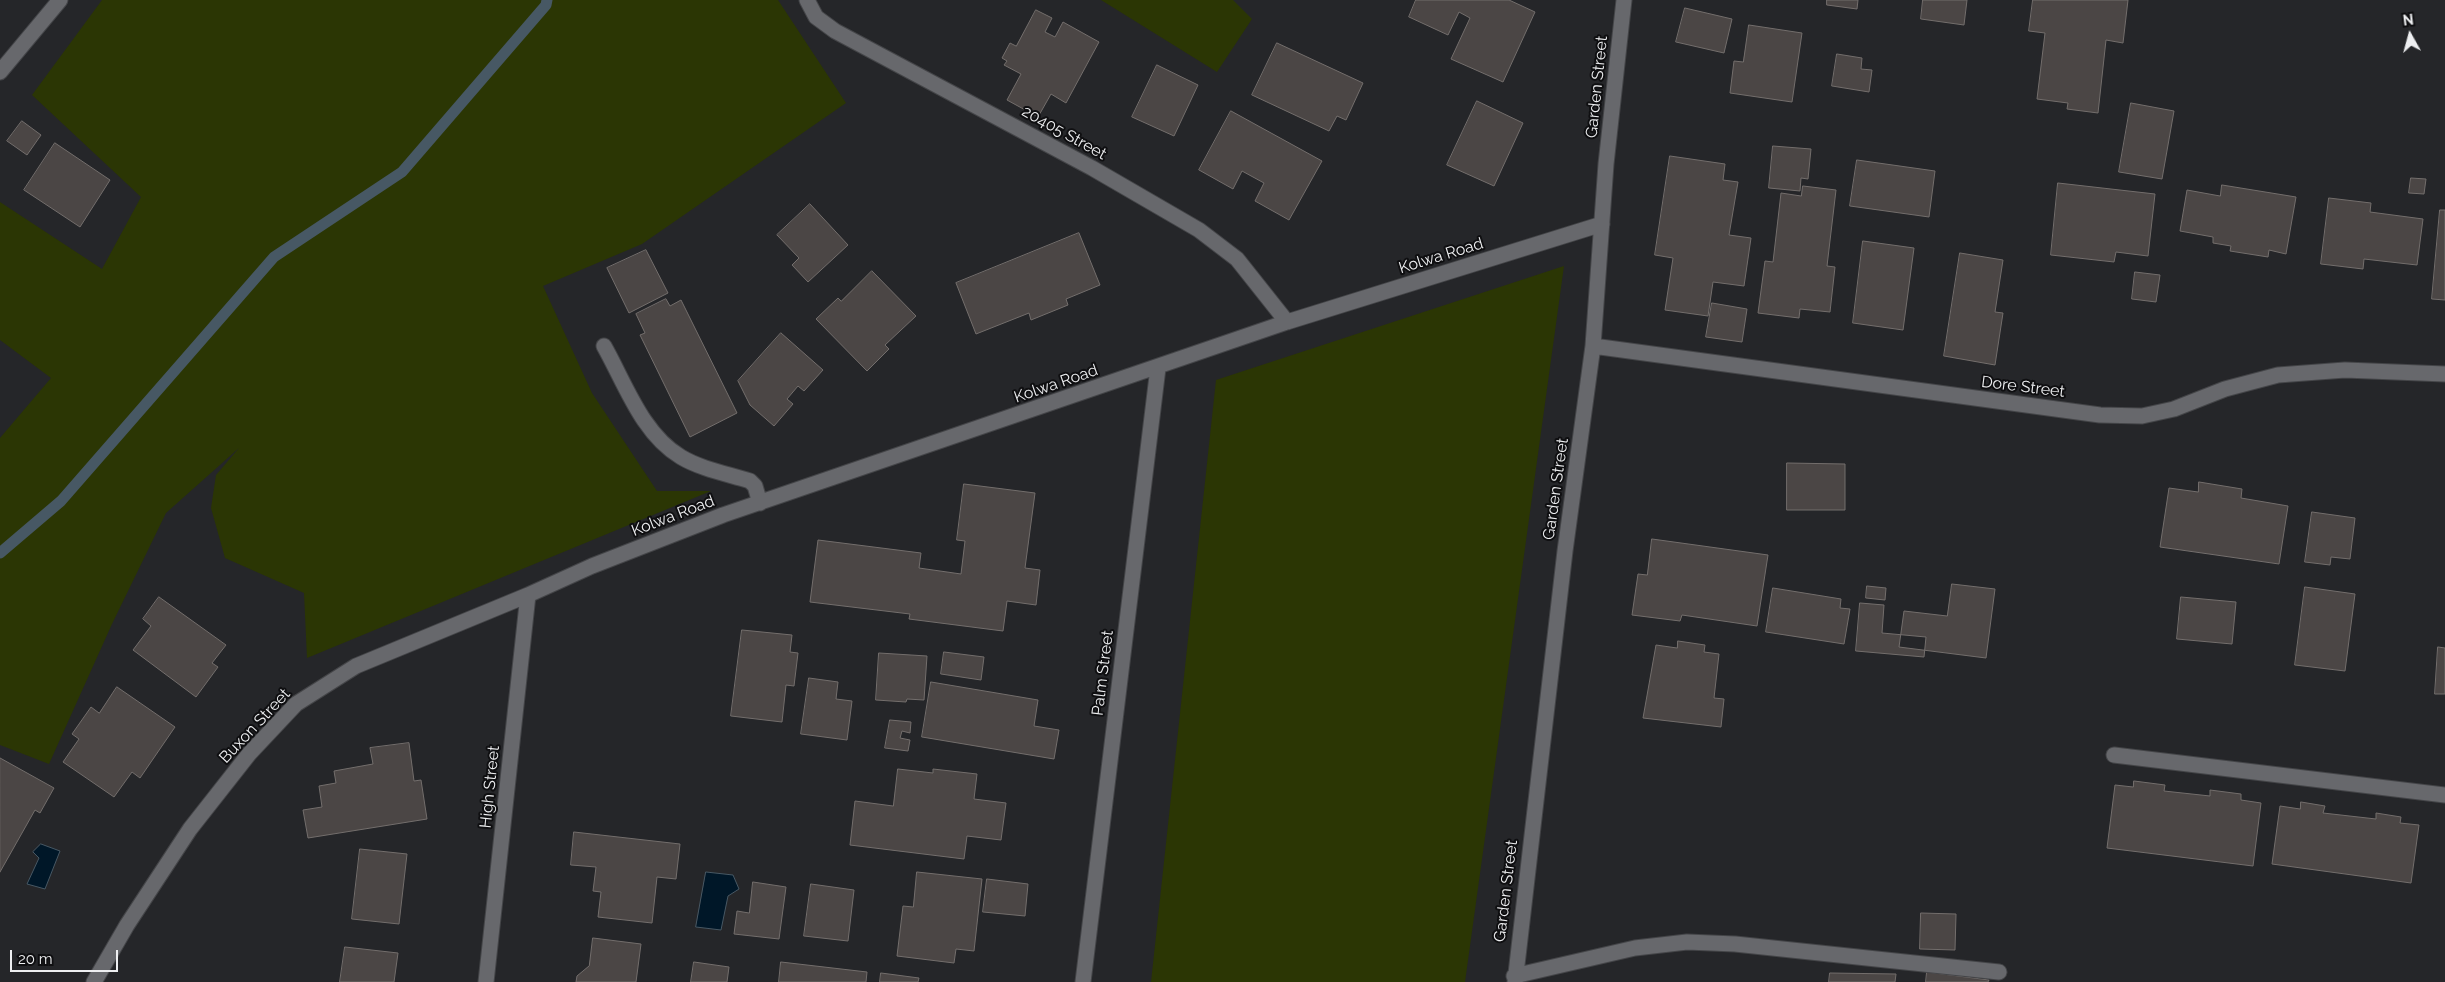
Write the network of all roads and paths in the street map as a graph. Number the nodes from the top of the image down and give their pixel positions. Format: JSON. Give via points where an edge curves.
{"nodes":[{"id":1,"x":60,"y":0,"type":"edge"},
{"id":2,"x":807,"y":0,"type":"edge"},
{"id":3,"x":1624,"y":0,"type":"edge"},
{"id":4,"x":0,"y":72,"type":"edge"},
{"id":5,"x":1602,"y":224,"type":"junction"},
{"id":6,"x":1287,"y":322,"type":"junction"},
{"id":7,"x":604,"y":346,"type":"dead end"},
{"id":8,"x":1594,"y":346,"type":"junction"},
{"id":9,"x":1158,"y":368,"type":"junction"},
{"id":10,"x":2445,"y":374,"type":"edge"},
{"id":11,"x":760,"y":503,"type":"junction"},
{"id":12,"x":528,"y":595,"type":"junction"},
{"id":13,"x":2114,"y":755,"type":"dead end"},
{"id":14,"x":2445,"y":795,"type":"edge"},
{"id":15,"x":1999,"y":972,"type":"dead end"},
{"id":16,"x":1514,"y":979,"type":"edge"},
{"id":17,"x":94,"y":982,"type":"edge"},
{"id":18,"x":486,"y":982,"type":"edge"},
{"id":19,"x":1083,"y":982,"type":"edge"}],
"edges":[{"from":1,"to":4,"type":"street"},
{"from":2,"to":6,"type":"street","name":"20405 Street","via":[[816,17],[836,31],[1092,168],[1199,230],[1237,259]]},
{"from":3,"to":5,"type":"street","name":"Garden Street"},
{"from":5,"to":6,"type":"street","name":"Kolwa Road"},
{"from":5,"to":8,"type":"street","name":"Garden Street"},
{"from":6,"to":9,"type":"street","name":"Kolwa Road"},
{"from":7,"to":11,"type":"street","via":[[658,438],[682,458],[750,481]]},
{"from":8,"to":10,"type":"street","name":"Dore Street","via":[[2100,415],[2142,416],[2174,409],[2225,389],[2278,375],[2345,370]]},
{"from":8,"to":16,"type":"street","name":"Garden Street","via":[[1565,551]]},
{"from":9,"to":11,"type":"street","name":"Kolwa Road"},
{"from":9,"to":19,"type":"street","name":"Palm Street"},
{"from":11,"to":12,"type":"street","name":"Kolwa Road","via":[[592,566]]},
{"from":12,"to":17,"type":"street","name":"Buxon Street","via":[[356,666],[296,704],[249,754],[190,829]]},
{"from":12,"to":18,"type":"street","name":"High Street"},
{"from":13,"to":14,"type":"street"},
{"from":15,"to":16,"type":"street","via":[[1734,944],[1687,942],[1635,948]]}]}
